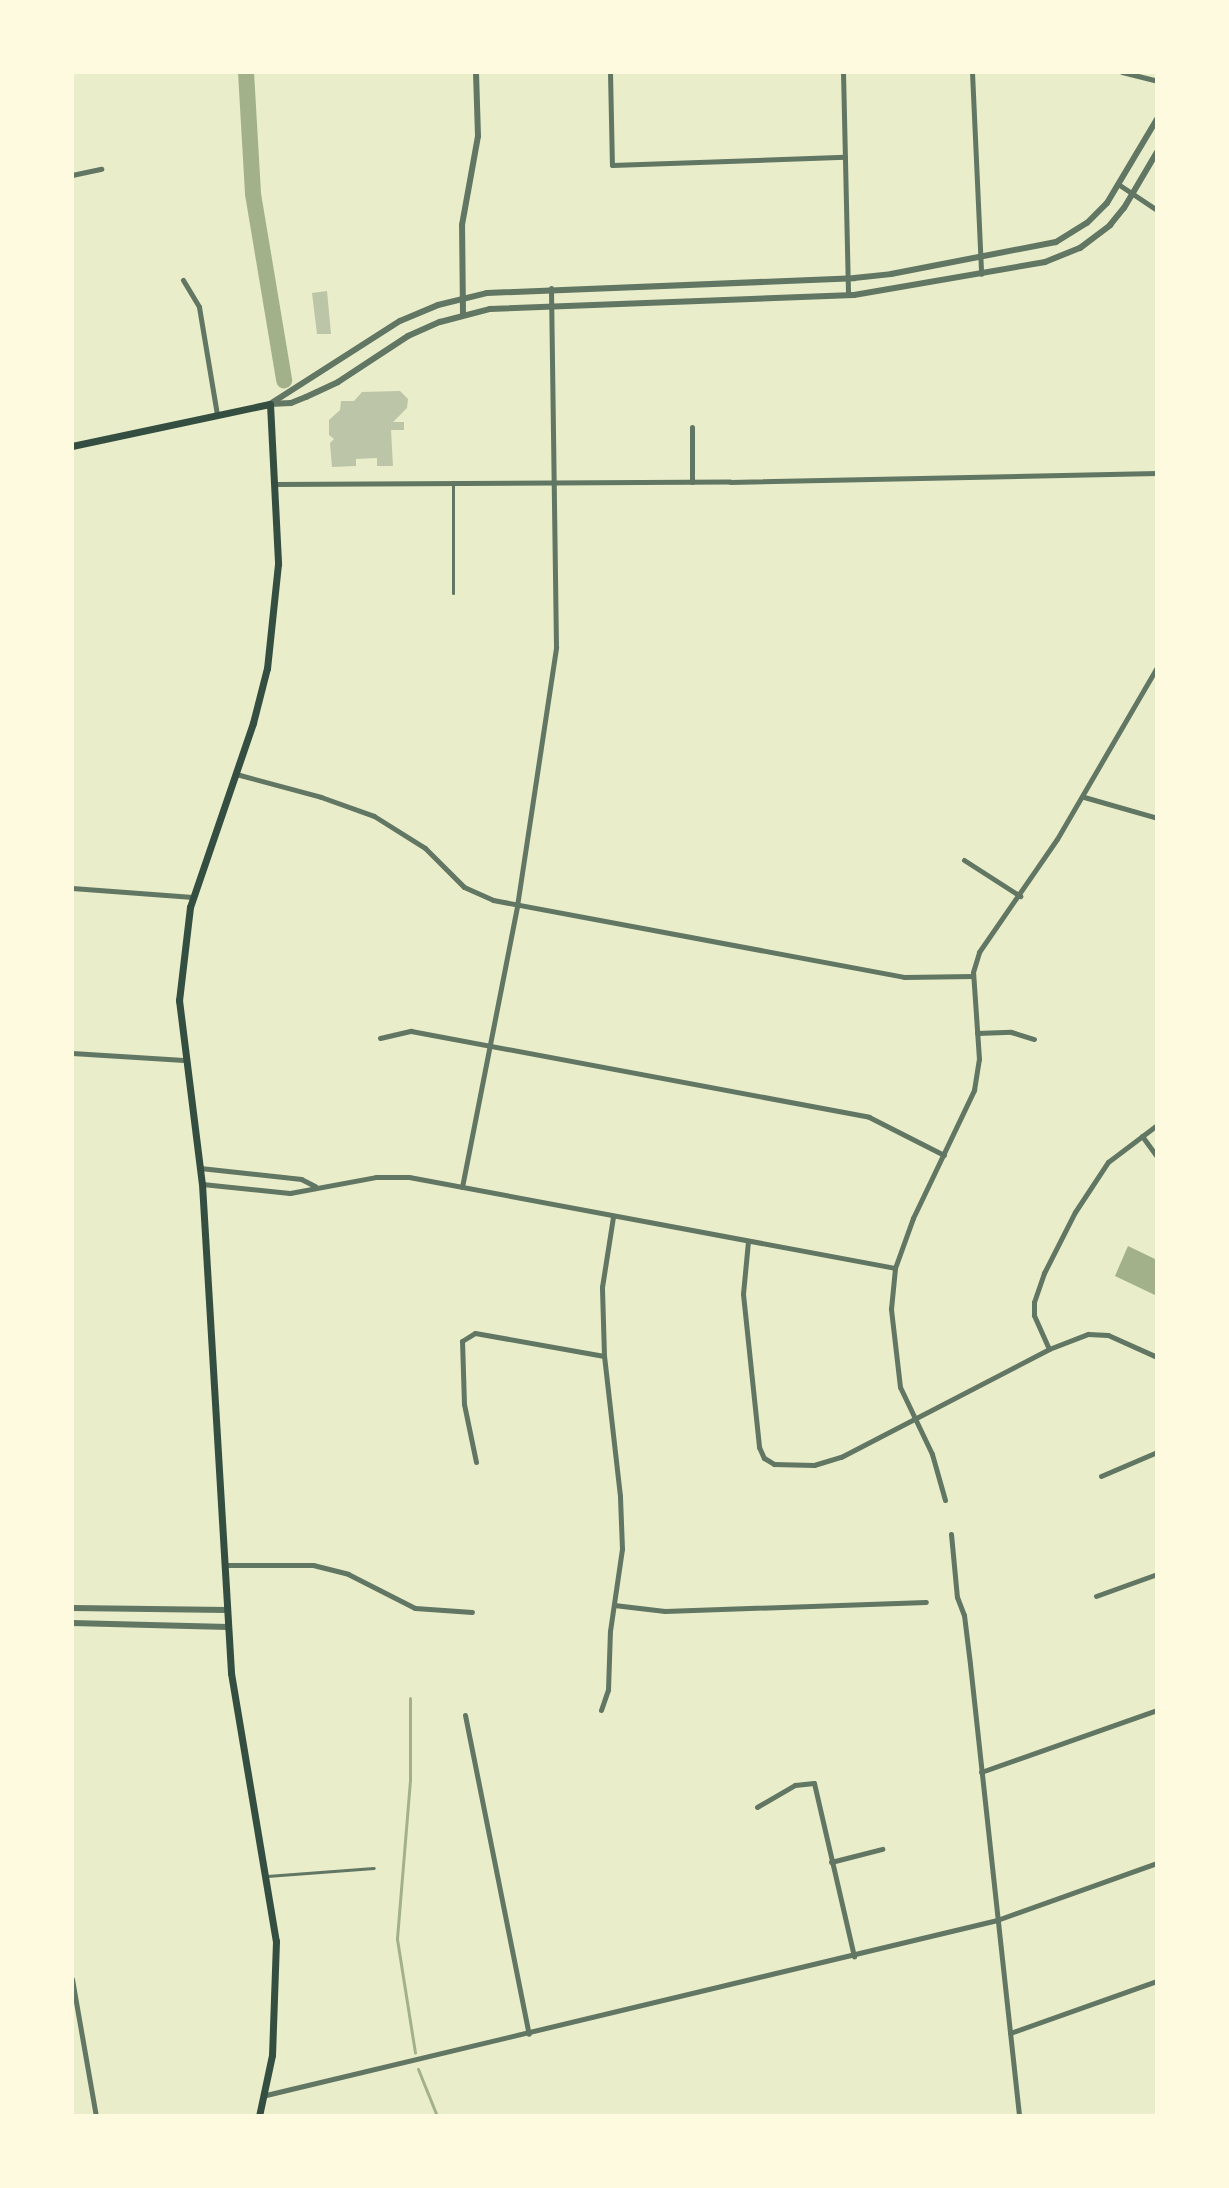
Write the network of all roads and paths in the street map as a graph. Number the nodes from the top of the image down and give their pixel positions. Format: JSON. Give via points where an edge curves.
{"nodes":[{"id":1,"x":476,"y":72,"type":"edge"},
{"id":2,"x":610,"y":72,"type":"edge"},
{"id":3,"x":843,"y":72,"type":"edge"},
{"id":4,"x":972,"y":72,"type":"edge"},
{"id":5,"x":1122,"y":72,"type":"edge"},
{"id":6,"x":1157,"y":81,"type":"edge"},
{"id":7,"x":1157,"y":119,"type":"edge"},
{"id":8,"x":1157,"y":152,"type":"edge"},
{"id":9,"x":845,"y":157,"type":"junction"},
{"id":10,"x":101,"y":169,"type":"dead end"},
{"id":11,"x":72,"y":175,"type":"edge"},
{"id":12,"x":1118,"y":184,"type":"junction"},
{"id":13,"x":1133,"y":194,"type":"junction"},
{"id":14,"x":1157,"y":210,"type":"edge"},
{"id":15,"x":979,"y":259,"type":"junction"},
{"id":16,"x":981,"y":275,"type":"junction"},
{"id":17,"x":848,"y":278,"type":"junction"},
{"id":18,"x":183,"y":280,"type":"dead end"},
{"id":19,"x":551,"y":288,"type":"junction"},
{"id":20,"x":848,"y":295,"type":"junction"},
{"id":21,"x":463,"y":298,"type":"junction"},
{"id":22,"x":551,"y":304,"type":"junction"},
{"id":23,"x":463,"y":315,"type":"junction"},
{"id":24,"x":270,"y":404,"type":"junction"},
{"id":25,"x":217,"y":416,"type":"junction"},
{"id":26,"x":692,"y":427,"type":"dead end"},
{"id":27,"x":72,"y":446,"type":"edge"},
{"id":28,"x":1157,"y":473,"type":"edge"},
{"id":29,"x":453,"y":482,"type":"junction"},
{"id":30,"x":692,"y":482,"type":"junction"},
{"id":31,"x":275,"y":484,"type":"junction"},
{"id":32,"x":555,"y":484,"type":"junction"},
{"id":33,"x":453,"y":593,"type":"dead end"},
{"id":34,"x":1157,"y":667,"type":"edge"},
{"id":35,"x":236,"y":774,"type":"junction"},
{"id":36,"x":1084,"y":797,"type":"junction"},
{"id":37,"x":1157,"y":818,"type":"edge"},
{"id":38,"x":964,"y":860,"type":"dead end"},
{"id":39,"x":72,"y":888,"type":"edge"},
{"id":40,"x":1020,"y":896,"type":"junction"},
{"id":41,"x":193,"y":897,"type":"junction"},
{"id":42,"x":517,"y":906,"type":"junction"},
{"id":43,"x":973,"y":976,"type":"junction"},
{"id":44,"x":977,"y":1033,"type":"junction"},
{"id":45,"x":380,"y":1038,"type":"dead end"},
{"id":46,"x":1034,"y":1039,"type":"dead end"},
{"id":47,"x":490,"y":1047,"type":"junction"},
{"id":48,"x":72,"y":1053,"type":"edge"},
{"id":49,"x":184,"y":1060,"type":"junction"},
{"id":50,"x":1157,"y":1125,"type":"edge"},
{"id":51,"x":1142,"y":1136,"type":"junction"},
{"id":52,"x":944,"y":1155,"type":"junction"},
{"id":53,"x":1157,"y":1157,"type":"edge"},
{"id":54,"x":200,"y":1168,"type":"junction"},
{"id":55,"x":202,"y":1184,"type":"junction"},
{"id":56,"x":316,"y":1186,"type":"junction"},
{"id":57,"x":462,"y":1187,"type":"junction"},
{"id":58,"x":613,"y":1217,"type":"junction"},
{"id":59,"x":748,"y":1241,"type":"junction"},
{"id":60,"x":895,"y":1268,"type":"junction"},
{"id":61,"x":1049,"y":1349,"type":"junction"},
{"id":62,"x":604,"y":1356,"type":"junction"},
{"id":63,"x":1157,"y":1357,"type":"edge"},
{"id":64,"x":915,"y":1420,"type":"junction"},
{"id":65,"x":1157,"y":1452,"type":"edge"},
{"id":66,"x":476,"y":1462,"type":"dead end"},
{"id":67,"x":1101,"y":1476,"type":"dead end"},
{"id":68,"x":945,"y":1500,"type":"dead end"},
{"id":69,"x":951,"y":1534,"type":"dead end"},
{"id":70,"x":226,"y":1565,"type":"junction"},
{"id":71,"x":1157,"y":1574,"type":"edge"},
{"id":72,"x":1096,"y":1596,"type":"dead end"},
{"id":73,"x":926,"y":1602,"type":"dead end"},
{"id":74,"x":614,"y":1605,"type":"junction"},
{"id":75,"x":72,"y":1608,"type":"edge"},
{"id":76,"x":227,"y":1610,"type":"junction"},
{"id":77,"x":472,"y":1612,"type":"dead end"},
{"id":78,"x":72,"y":1623,"type":"edge"},
{"id":79,"x":228,"y":1627,"type":"junction"},
{"id":80,"x":601,"y":1710,"type":"dead end"},
{"id":81,"x":1157,"y":1710,"type":"edge"},
{"id":82,"x":465,"y":1715,"type":"dead end"},
{"id":83,"x":981,"y":1772,"type":"junction"},
{"id":84,"x":757,"y":1807,"type":"dead end"},
{"id":85,"x":882,"y":1849,"type":"dead end"},
{"id":86,"x":831,"y":1862,"type":"junction"},
{"id":87,"x":1157,"y":1863,"type":"edge"},
{"id":88,"x":374,"y":1868,"type":"dead end"},
{"id":89,"x":267,"y":1876,"type":"junction"},
{"id":90,"x":997,"y":1920,"type":"junction"},
{"id":91,"x":854,"y":1956,"type":"junction"},
{"id":92,"x":72,"y":1979,"type":"edge"},
{"id":93,"x":1157,"y":1981,"type":"edge"},
{"id":94,"x":1010,"y":2033,"type":"junction"},
{"id":95,"x":529,"y":2034,"type":"junction"},
{"id":96,"x":266,"y":2095,"type":"junction"},
{"id":97,"x":96,"y":2116,"type":"edge"},
{"id":98,"x":259,"y":2116,"type":"edge"},
{"id":99,"x":1019,"y":2116,"type":"edge"}],
"edges":[{"from":1,"to":21,"type":"street","via":[[478,136],[462,225]]},
{"from":2,"to":9,"type":"street","via":[[612,165]]},
{"from":3,"to":9,"type":"street"},
{"from":4,"to":15,"type":"street"},
{"from":5,"to":6,"type":"street"},
{"from":7,"to":12,"type":"street"},
{"from":8,"to":13,"type":"street"},
{"from":9,"to":17,"type":"street"},
{"from":10,"to":11,"type":"street"},
{"from":12,"to":13,"type":"street"},
{"from":12,"to":15,"type":"street","via":[[1097,214],[1073,233],[1041,247]]},
{"from":13,"to":14,"type":"street"},
{"from":13,"to":16,"type":"street","via":[[1110,225],[1080,248],[1045,262]]},
{"from":15,"to":16,"type":"street"},
{"from":15,"to":17,"type":"street"},
{"from":16,"to":20,"type":"street"},
{"from":17,"to":19,"type":"street"},
{"from":17,"to":20,"type":"street"},
{"from":18,"to":25,"type":"street","via":[[199,307]]},
{"from":19,"to":21,"type":"street"},
{"from":19,"to":22,"type":"street"},
{"from":20,"to":22,"type":"street"},
{"from":21,"to":23,"type":"street"},
{"from":21,"to":24,"type":"street","via":[[400,321]]},
{"from":22,"to":23,"type":"street"},
{"from":22,"to":32,"type":"street"},
{"from":23,"to":24,"type":"street","via":[[408,336],[306,397]]},
{"from":24,"to":25,"type":"main road"},
{"from":24,"to":31,"type":"main road"},
{"from":25,"to":27,"type":"main road"},
{"from":26,"to":30,"type":"street"},
{"from":28,"to":30,"type":"street"},
{"from":29,"to":31,"type":"street"},
{"from":29,"to":32,"type":"street"},
{"from":29,"to":33,"type":"lane"},
{"from":30,"to":32,"type":"street"},
{"from":31,"to":35,"type":"main road","via":[[275,615],[260,701]]},
{"from":32,"to":42,"type":"street","via":[[556,647]]},
{"from":34,"to":36,"type":"street"},
{"from":35,"to":41,"type":"main road"},
{"from":35,"to":42,"type":"street","via":[[374,816],[425,848],[472,892]]},
{"from":36,"to":37,"type":"street"},
{"from":36,"to":40,"type":"street"},
{"from":38,"to":40,"type":"street"},
{"from":39,"to":41,"type":"street"},
{"from":40,"to":43,"type":"street","via":[[979,952]]},
{"from":41,"to":49,"type":"main road","via":[[180,985]]},
{"from":42,"to":43,"type":"street","via":[[904,977]]},
{"from":42,"to":47,"type":"street"},
{"from":43,"to":44,"type":"street"},
{"from":44,"to":46,"type":"street","via":[[1011,1032]]},
{"from":44,"to":52,"type":"street","via":[[974,1090]]},
{"from":45,"to":47,"type":"street","via":[[411,1031]]},
{"from":47,"to":52,"type":"street","via":[[869,1117]]},
{"from":47,"to":57,"type":"street"},
{"from":48,"to":49,"type":"street"},
{"from":49,"to":54,"type":"main road"},
{"from":50,"to":51,"type":"street"},
{"from":51,"to":53,"type":"street"},
{"from":51,"to":61,"type":"street","via":[[1108,1162],[1094,1181],[1037,1289],[1034,1315]]},
{"from":52,"to":60,"type":"street"},
{"from":54,"to":55,"type":"main road"},
{"from":54,"to":56,"type":"street","via":[[301,1179]]},
{"from":55,"to":56,"type":"street","via":[[290,1193]]},
{"from":55,"to":70,"type":"main road"},
{"from":56,"to":57,"type":"street","via":[[391,1176]]},
{"from":57,"to":58,"type":"street"},
{"from":58,"to":59,"type":"street"},
{"from":58,"to":62,"type":"street","via":[[602,1287]]},
{"from":59,"to":60,"type":"street"},
{"from":59,"to":64,"type":"street","via":[[743,1294],[764,1458],[786,1466],[824,1463]]},
{"from":60,"to":64,"type":"street","via":[[891,1309],[896,1362]]},
{"from":61,"to":63,"type":"street","via":[[1088,1334],[1108,1335]]},
{"from":61,"to":64,"type":"street"},
{"from":62,"to":66,"type":"street","via":[[475,1333],[462,1341],[464,1404]]},
{"from":62,"to":74,"type":"street","via":[[620,1496],[622,1549]]},
{"from":64,"to":68,"type":"street"},
{"from":65,"to":67,"type":"street"},
{"from":69,"to":83,"type":"street"},
{"from":70,"to":76,"type":"main road"},
{"from":70,"to":77,"type":"street","via":[[313,1565],[348,1574],[415,1608]]},
{"from":71,"to":72,"type":"street"},
{"from":73,"to":74,"type":"street","via":[[665,1611]]},
{"from":74,"to":80,"type":"street","via":[[608,1690]]},
{"from":75,"to":76,"type":"street"},
{"from":76,"to":79,"type":"main road"},
{"from":78,"to":79,"type":"street"},
{"from":79,"to":89,"type":"main road","via":[[237,1719]]},
{"from":81,"to":83,"type":"street"},
{"from":82,"to":95,"type":"street"},
{"from":83,"to":90,"type":"street"},
{"from":84,"to":86,"type":"street","via":[[795,1785],[814,1783]]},
{"from":85,"to":86,"type":"street"},
{"from":86,"to":91,"type":"street"},
{"from":87,"to":90,"type":"street"},
{"from":88,"to":89,"type":"lane"},
{"from":89,"to":96,"type":"main road","via":[[277,1972]]},
{"from":90,"to":91,"type":"street"},
{"from":90,"to":94,"type":"street"},
{"from":91,"to":95,"type":"street"},
{"from":92,"to":97,"type":"street"},
{"from":93,"to":94,"type":"street"},
{"from":94,"to":99,"type":"street"},
{"from":95,"to":96,"type":"street"},
{"from":96,"to":98,"type":"main road"}]}
